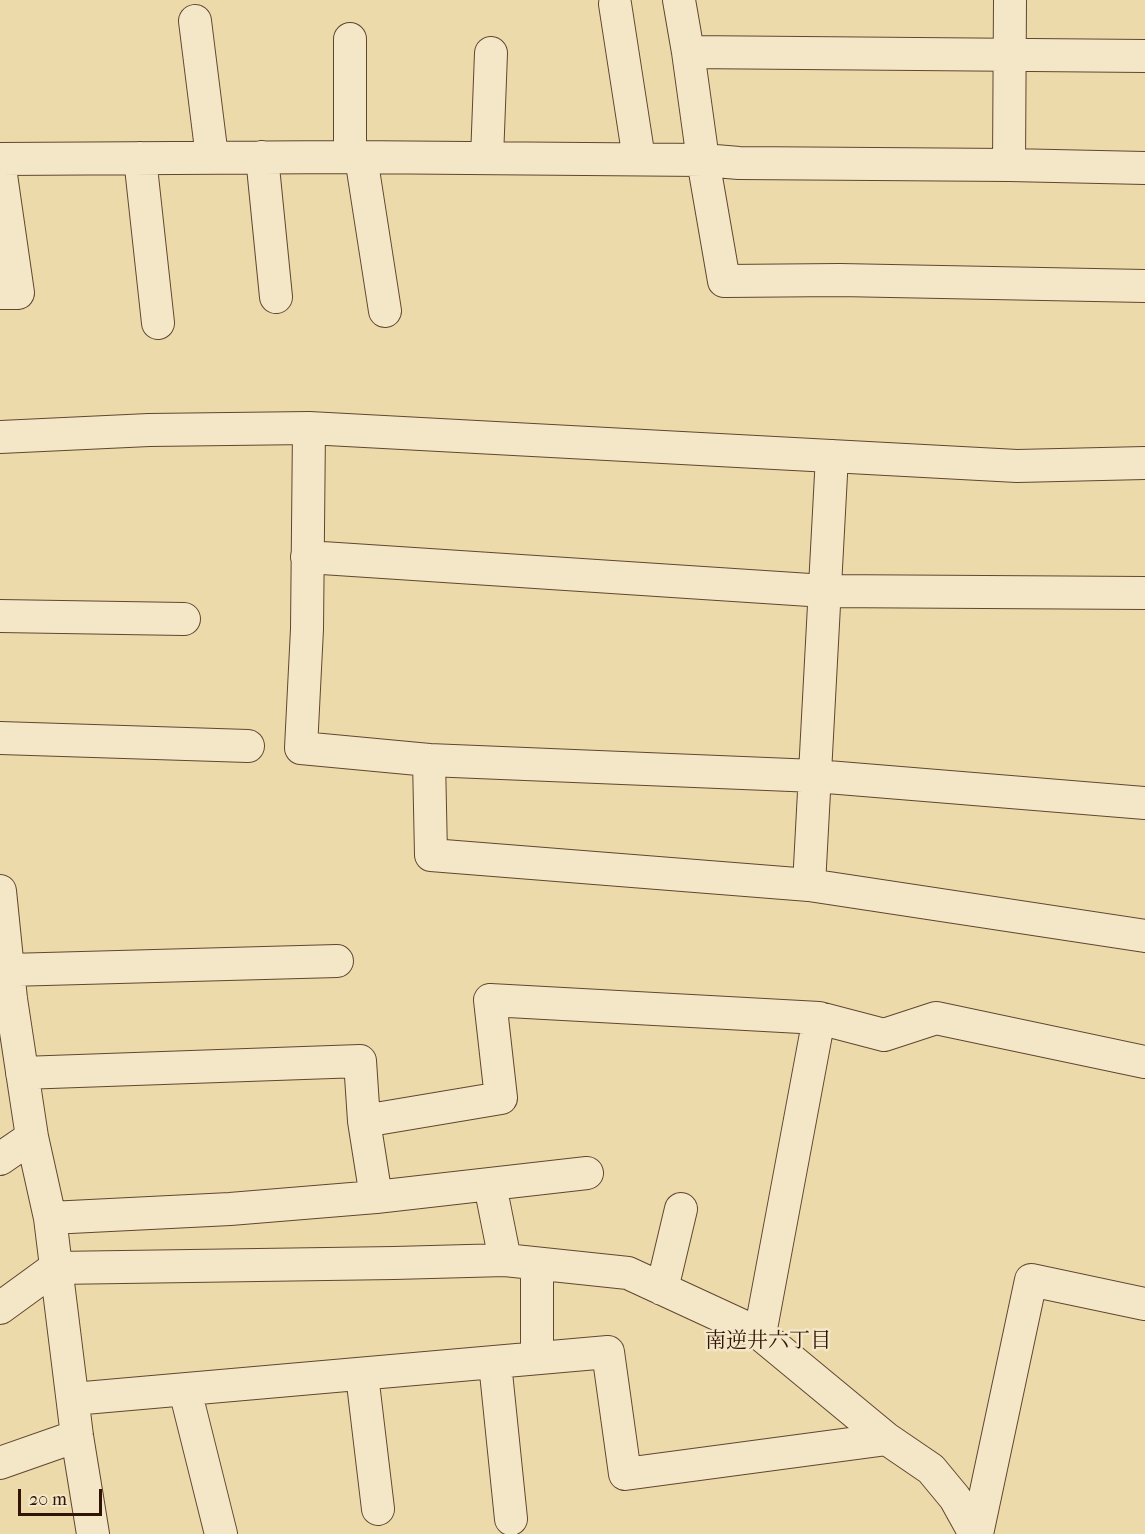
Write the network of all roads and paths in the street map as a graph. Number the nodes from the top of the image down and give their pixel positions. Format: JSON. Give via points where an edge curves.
{"nodes":[{"id":1,"x":679,"y":0,"type":"edge"},
{"id":2,"x":1010,"y":0,"type":"edge"},
{"id":3,"x":615,"y":4,"type":"dead end"},
{"id":4,"x":195,"y":21,"type":"dead end"},
{"id":5,"x":350,"y":39,"type":"dead end"},
{"id":6,"x":688,"y":52,"type":"junction"},
{"id":7,"x":491,"y":53,"type":"dead end"},
{"id":8,"x":1010,"y":55,"type":"junction"},
{"id":9,"x":1145,"y":56,"type":"edge"},
{"id":10,"x":212,"y":157,"type":"junction"},
{"id":11,"x":262,"y":157,"type":"junction"},
{"id":12,"x":355,"y":157,"type":"junction"},
{"id":13,"x":140,"y":158,"type":"junction"},
{"id":14,"x":487,"y":158,"type":"junction"},
{"id":15,"x":0,"y":159,"type":"edge"},
{"id":16,"x":639,"y":159,"type":"junction"},
{"id":17,"x":703,"y":160,"type":"junction"},
{"id":18,"x":1009,"y":165,"type":"junction"},
{"id":19,"x":0,"y":168,"type":"edge"},
{"id":20,"x":1145,"y":168,"type":"edge"},
{"id":21,"x":1145,"y":286,"type":"edge"},
{"id":22,"x":0,"y":293,"type":"edge"},
{"id":23,"x":276,"y":297,"type":"dead end"},
{"id":24,"x":385,"y":312,"type":"dead end"},
{"id":25,"x":158,"y":323,"type":"dead end"},
{"id":26,"x":309,"y":428,"type":"junction"},
{"id":27,"x":0,"y":437,"type":"edge"},
{"id":28,"x":832,"y":456,"type":"junction"},
{"id":29,"x":1145,"y":463,"type":"edge"},
{"id":30,"x":308,"y":557,"type":"junction"},
{"id":31,"x":825,"y":591,"type":"junction"},
{"id":32,"x":1145,"y":593,"type":"edge"},
{"id":33,"x":0,"y":616,"type":"edge"},
{"id":34,"x":184,"y":619,"type":"dead end"},
{"id":35,"x":0,"y":738,"type":"edge"},
{"id":36,"x":248,"y":746,"type":"dead end"},
{"id":37,"x":429,"y":760,"type":"junction"},
{"id":38,"x":815,"y":776,"type":"junction"},
{"id":39,"x":1145,"y":803,"type":"edge"},
{"id":40,"x":809,"y":885,"type":"junction"},
{"id":41,"x":0,"y":891,"type":"edge"},
{"id":42,"x":1145,"y":936,"type":"edge"},
{"id":43,"x":337,"y":962,"type":"dead end"},
{"id":44,"x":7,"y":992,"type":"edge"},
{"id":45,"x":819,"y":1018,"type":"junction"},
{"id":46,"x":1145,"y":1062,"type":"edge"},
{"id":47,"x":22,"y":1073,"type":"junction"},
{"id":48,"x":364,"y":1121,"type":"junction"},
{"id":49,"x":32,"y":1137,"type":"junction"},
{"id":50,"x":0,"y":1160,"type":"edge"},
{"id":51,"x":587,"y":1173,"type":"dead end"},
{"id":52,"x":490,"y":1185,"type":"junction"},
{"id":53,"x":376,"y":1197,"type":"junction"},
{"id":54,"x":681,"y":1209,"type":"dead end"},
{"id":55,"x":50,"y":1218,"type":"junction"},
{"id":56,"x":505,"y":1260,"type":"junction"},
{"id":57,"x":537,"y":1264,"type":"junction"},
{"id":58,"x":55,"y":1268,"type":"junction"},
{"id":59,"x":662,"y":1288,"type":"junction"},
{"id":60,"x":1145,"y":1304,"type":"edge"},
{"id":61,"x":0,"y":1308,"type":"edge"},
{"id":62,"x":760,"y":1334,"type":"junction"},
{"id":63,"x":537,"y":1358,"type":"junction"},
{"id":64,"x":495,"y":1363,"type":"junction"},
{"id":65,"x":362,"y":1375,"type":"junction"},
{"id":66,"x":185,"y":1389,"type":"junction"},
{"id":67,"x":73,"y":1399,"type":"junction"},
{"id":68,"x":77,"y":1436,"type":"junction"},
{"id":69,"x":887,"y":1438,"type":"junction"},
{"id":70,"x":0,"y":1463,"type":"edge"},
{"id":71,"x":378,"y":1509,"type":"dead end"},
{"id":72,"x":511,"y":1519,"type":"dead end"},
{"id":73,"x":93,"y":1534,"type":"edge"},
{"id":74,"x":221,"y":1534,"type":"edge"},
{"id":75,"x":976,"y":1534,"type":"edge"}],
"edges":[{"from":1,"to":6,"type":"street"},
{"from":2,"to":8,"type":"street"},
{"from":3,"to":16,"type":"street"},
{"from":4,"to":10,"type":"street"},
{"from":5,"to":12,"type":"street"},
{"from":6,"to":8,"type":"street"},
{"from":6,"to":17,"type":"street"},
{"from":7,"to":14,"type":"street"},
{"from":8,"to":9,"type":"street"},
{"from":8,"to":18,"type":"street"},
{"from":10,"to":11,"type":"street"},
{"from":10,"to":13,"type":"street"},
{"from":11,"to":12,"type":"street"},
{"from":11,"to":23,"type":"street"},
{"from":12,"to":14,"type":"street"},
{"from":12,"to":24,"type":"street"},
{"from":13,"to":15,"type":"street"},
{"from":13,"to":25,"type":"street"},
{"from":14,"to":16,"type":"street"},
{"from":16,"to":17,"type":"street"},
{"from":17,"to":18,"type":"street"},
{"from":17,"to":21,"type":"street","via":[[724,281]]},
{"from":18,"to":20,"type":"street"},
{"from":19,"to":22,"type":"street","via":[[18,293]]},
{"from":26,"to":27,"type":"street"},
{"from":26,"to":28,"type":"street"},
{"from":26,"to":30,"type":"street"},
{"from":28,"to":29,"type":"street","via":[[1017,466]]},
{"from":28,"to":31,"type":"street"},
{"from":30,"to":31,"type":"street"},
{"from":30,"to":37,"type":"street","via":[[301,748]]},
{"from":31,"to":32,"type":"street"},
{"from":31,"to":38,"type":"street"},
{"from":33,"to":34,"type":"street"},
{"from":35,"to":36,"type":"street"},
{"from":37,"to":38,"type":"street"},
{"from":37,"to":40,"type":"street","via":[[431,855]]},
{"from":38,"to":39,"type":"street"},
{"from":38,"to":40,"type":"street"},
{"from":40,"to":42,"type":"street"},
{"from":41,"to":44,"type":"street"},
{"from":43,"to":44,"type":"street"},
{"from":44,"to":47,"type":"street"},
{"from":45,"to":46,"type":"street","via":[[884,1035],[936,1018]]},
{"from":45,"to":48,"type":"street","via":[[490,1000],[501,1098]]},
{"from":45,"to":62,"type":"street"},
{"from":47,"to":48,"type":"street","via":[[360,1061]]},
{"from":47,"to":49,"type":"street"},
{"from":48,"to":53,"type":"street"},
{"from":49,"to":50,"type":"street"},
{"from":49,"to":55,"type":"street"},
{"from":51,"to":52,"type":"street"},
{"from":52,"to":53,"type":"street"},
{"from":52,"to":56,"type":"street"},
{"from":53,"to":55,"type":"street"},
{"from":54,"to":59,"type":"street"},
{"from":55,"to":58,"type":"street"},
{"from":56,"to":57,"type":"street"},
{"from":56,"to":58,"type":"street"},
{"from":57,"to":59,"type":"street","via":[[628,1273]]},
{"from":57,"to":63,"type":"street"},
{"from":58,"to":61,"type":"street"},
{"from":58,"to":67,"type":"street"},
{"from":59,"to":62,"type":"street"},
{"from":60,"to":75,"type":"street","via":[[1031,1281]]},
{"from":62,"to":69,"type":"street"},
{"from":63,"to":64,"type":"street"},
{"from":63,"to":69,"type":"street","via":[[608,1352],[625,1474]]},
{"from":64,"to":65,"type":"street"},
{"from":64,"to":72,"type":"street"},
{"from":65,"to":66,"type":"street"},
{"from":65,"to":71,"type":"street"},
{"from":66,"to":67,"type":"street"},
{"from":66,"to":74,"type":"street"},
{"from":67,"to":68,"type":"street"},
{"from":68,"to":70,"type":"street"},
{"from":68,"to":73,"type":"street"},
{"from":69,"to":75,"type":"street","via":[[931,1469],[955,1498]]}]}
